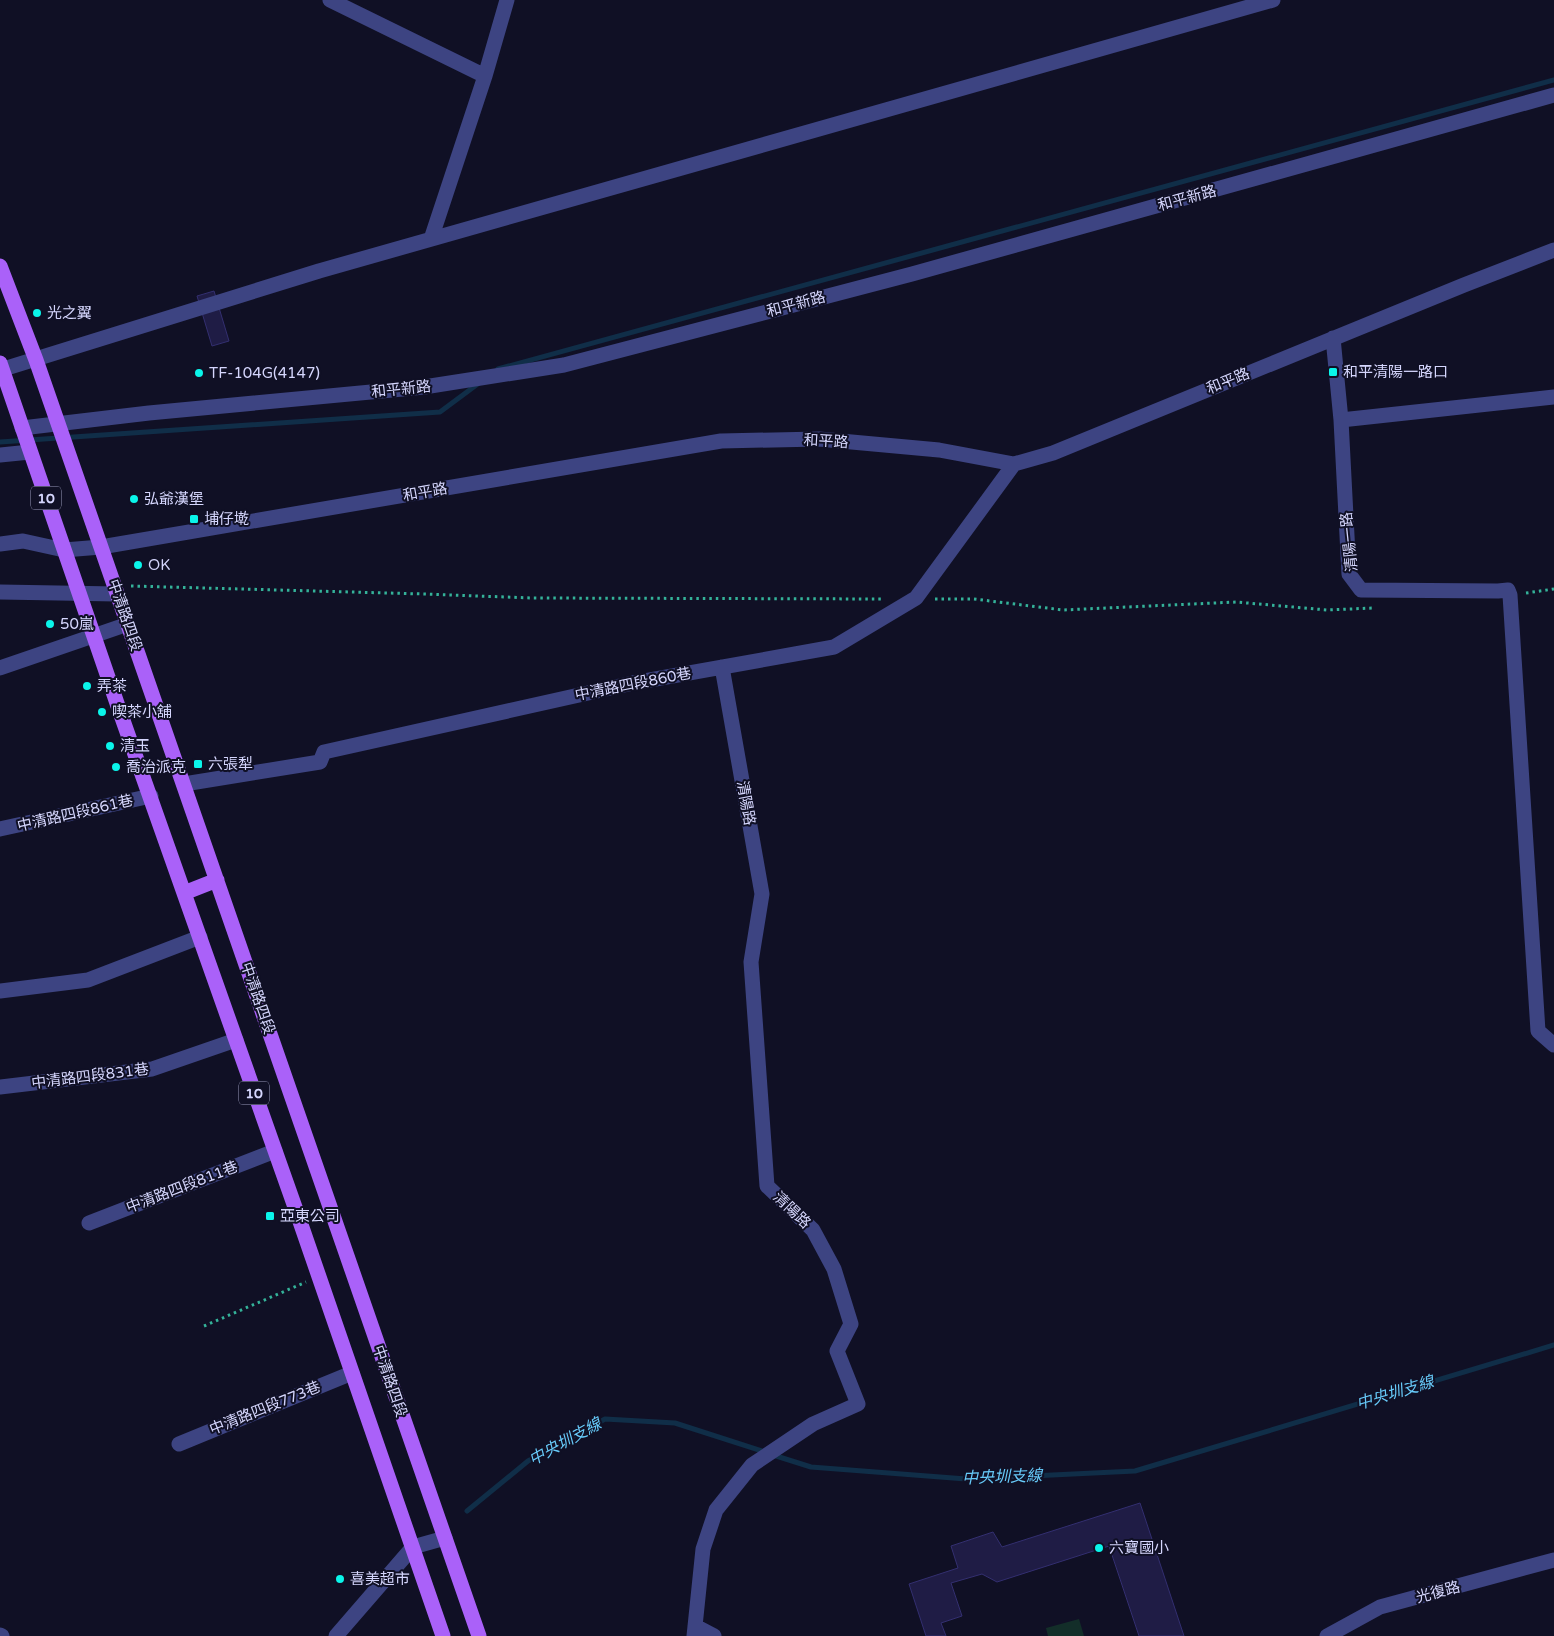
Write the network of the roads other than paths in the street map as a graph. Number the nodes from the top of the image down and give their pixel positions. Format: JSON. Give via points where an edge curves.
{"nodes":[{"id":1,"x":330,"y":0,"type":"edge"},
{"id":2,"x":507,"y":0,"type":"edge"},
{"id":3,"x":1274,"y":0,"type":"edge"},
{"id":4,"x":485,"y":76,"type":"junction"},
{"id":5,"x":1554,"y":95,"type":"edge"},
{"id":6,"x":431,"y":239,"type":"junction"},
{"id":7,"x":1554,"y":250,"type":"edge"},
{"id":8,"x":0,"y":266,"type":"edge"},
{"id":9,"x":1333,"y":338,"type":"junction"},
{"id":10,"x":36,"y":360,"type":"junction"},
{"id":11,"x":1,"y":368,"type":"edge"},
{"id":12,"x":1554,"y":397,"type":"edge"},
{"id":13,"x":1341,"y":420,"type":"junction"},
{"id":14,"x":61,"y":434,"type":"junction"},
{"id":15,"x":26,"y":440,"type":"junction"},
{"id":16,"x":0,"y":455,"type":"edge"},
{"id":17,"x":1014,"y":464,"type":"junction"},
{"id":18,"x":0,"y":544,"type":"edge"},
{"id":19,"x":101,"y":547,"type":"junction"},
{"id":20,"x":64,"y":550,"type":"junction"},
{"id":21,"x":120,"y":590,"type":"junction"},
{"id":22,"x":0,"y":592,"type":"edge"},
{"id":23,"x":79,"y":593,"type":"junction"},
{"id":24,"x":128,"y":624,"type":"junction"},
{"id":25,"x":95,"y":637,"type":"junction"},
{"id":26,"x":722,"y":667,"type":"junction"},
{"id":27,"x":0,"y":668,"type":"edge"},
{"id":28,"x":184,"y":784,"type":"junction"},
{"id":29,"x":151,"y":796,"type":"junction"},
{"id":30,"x":0,"y":830,"type":"edge"},
{"id":31,"x":217,"y":880,"type":"junction"},
{"id":32,"x":184,"y":892,"type":"junction"},
{"id":33,"x":200,"y":937,"type":"junction"},
{"id":34,"x":0,"y":991,"type":"edge"},
{"id":35,"x":236,"y":1040,"type":"junction"},
{"id":36,"x":1554,"y":1044,"type":"edge"},
{"id":37,"x":0,"y":1087,"type":"edge"},
{"id":38,"x":275,"y":1152,"type":"junction"},
{"id":39,"x":89,"y":1223,"type":"dead end"},
{"id":40,"x":352,"y":1373,"type":"junction"},
{"id":41,"x":179,"y":1444,"type":"dead end"},
{"id":42,"x":445,"y":1538,"type":"junction"},
{"id":43,"x":413,"y":1547,"type":"junction"},
{"id":44,"x":1554,"y":1560,"type":"edge"},
{"id":45,"x":695,"y":1631,"type":"edge"},
{"id":46,"x":336,"y":1636,"type":"edge"},
{"id":47,"x":443,"y":1636,"type":"edge"},
{"id":48,"x":480,"y":1636,"type":"edge"},
{"id":49,"x":714,"y":1636,"type":"edge"},
{"id":50,"x":1326,"y":1636,"type":"edge"}],
"edges":[{"from":1,"to":4,"type":"street"},
{"from":2,"to":4,"type":"street"},
{"from":3,"to":6,"type":"street"},
{"from":4,"to":6,"type":"street"},
{"from":5,"to":14,"type":"street","name":"和平新路","via":[[912,274],[564,365],[424,387],[159,412]]},
{"from":6,"to":10,"type":"street","via":[[214,302]]},
{"from":7,"to":9,"type":"street","name":"和平路"},
{"from":8,"to":10,"type":"main road","number":"10"},
{"from":9,"to":13,"type":"street","name":"清陽一路"},
{"from":9,"to":17,"type":"street","name":"和平路","via":[[1053,453]]},
{"from":10,"to":11,"type":"street"},
{"from":10,"to":14,"type":"main road","name":"中清路四段","number":"10"},
{"from":11,"to":15,"type":"main road","number":"10"},
{"from":12,"to":13,"type":"street"},
{"from":13,"to":36,"type":"street","name":"清陽一路","via":[[1349,574],[1361,590],[1508,590],[1510,595],[1538,1031]]},
{"from":14,"to":15,"type":"street","name":"和平新路"},
{"from":14,"to":19,"type":"main road","name":"中清路四段","number":"10"},
{"from":15,"to":16,"type":"street","name":"和平新路"},
{"from":15,"to":20,"type":"main road","number":"10"},
{"from":17,"to":19,"type":"street","name":"和平路","via":[[939,450],[819,439],[721,441]]},
{"from":17,"to":26,"type":"street","name":"中清路四段860巷","via":[[916,598],[834,647]]},
{"from":18,"to":20,"type":"street","name":"和平路","via":[[23,541]]},
{"from":19,"to":20,"type":"street","name":"和平路"},
{"from":19,"to":21,"type":"main road","name":"中清路四段","number":"10"},
{"from":20,"to":23,"type":"main road","number":"10"},
{"from":21,"to":23,"type":"street"},
{"from":21,"to":24,"type":"main road","name":"中清路四段","number":"10"},
{"from":22,"to":23,"type":"street"},
{"from":23,"to":25,"type":"main road","number":"10"},
{"from":24,"to":25,"type":"street"},
{"from":24,"to":28,"type":"main road","name":"中清路四段","number":"10"},
{"from":25,"to":27,"type":"street"},
{"from":25,"to":29,"type":"main road","number":"10"},
{"from":26,"to":28,"type":"street","name":"中清路四段860巷","via":[[633,683],[324,752],[320,762]]},
{"from":26,"to":45,"type":"street","name":"清陽路","via":[[762,894],[751,962],[767,1186],[813,1230],[834,1269],[851,1324],[836,1352],[858,1404],[813,1424],[752,1465],[716,1510],[703,1549]]},
{"from":28,"to":31,"type":"main road","name":"中清路四段","number":"10"},
{"from":29,"to":30,"type":"street","name":"中清路四段861巷"},
{"from":29,"to":32,"type":"main road","number":"10"},
{"from":31,"to":32,"type":"main road"},
{"from":31,"to":42,"type":"main road","name":"中清路四段","number":"10"},
{"from":32,"to":33,"type":"main road","number":"10"},
{"from":33,"to":34,"type":"street","via":[[88,980]]},
{"from":33,"to":35,"type":"main road","number":"10"},
{"from":35,"to":37,"type":"street","name":"中清路四段831巷","via":[[152,1069]]},
{"from":35,"to":38,"type":"main road","number":"10"},
{"from":38,"to":39,"type":"street","name":"中清路四段811巷"},
{"from":38,"to":40,"type":"main road","number":"10"},
{"from":40,"to":41,"type":"street","name":"中清路四段773巷"},
{"from":40,"to":43,"type":"main road","number":"10"},
{"from":42,"to":43,"type":"street"},
{"from":42,"to":48,"type":"main road","name":"中清路四段","number":"10"},
{"from":43,"to":46,"type":"street"},
{"from":43,"to":47,"type":"main road","number":"10"},
{"from":44,"to":50,"type":"street","name":"光復路","via":[[1380,1607]]},
{"from":45,"to":49,"type":"street"}]}
